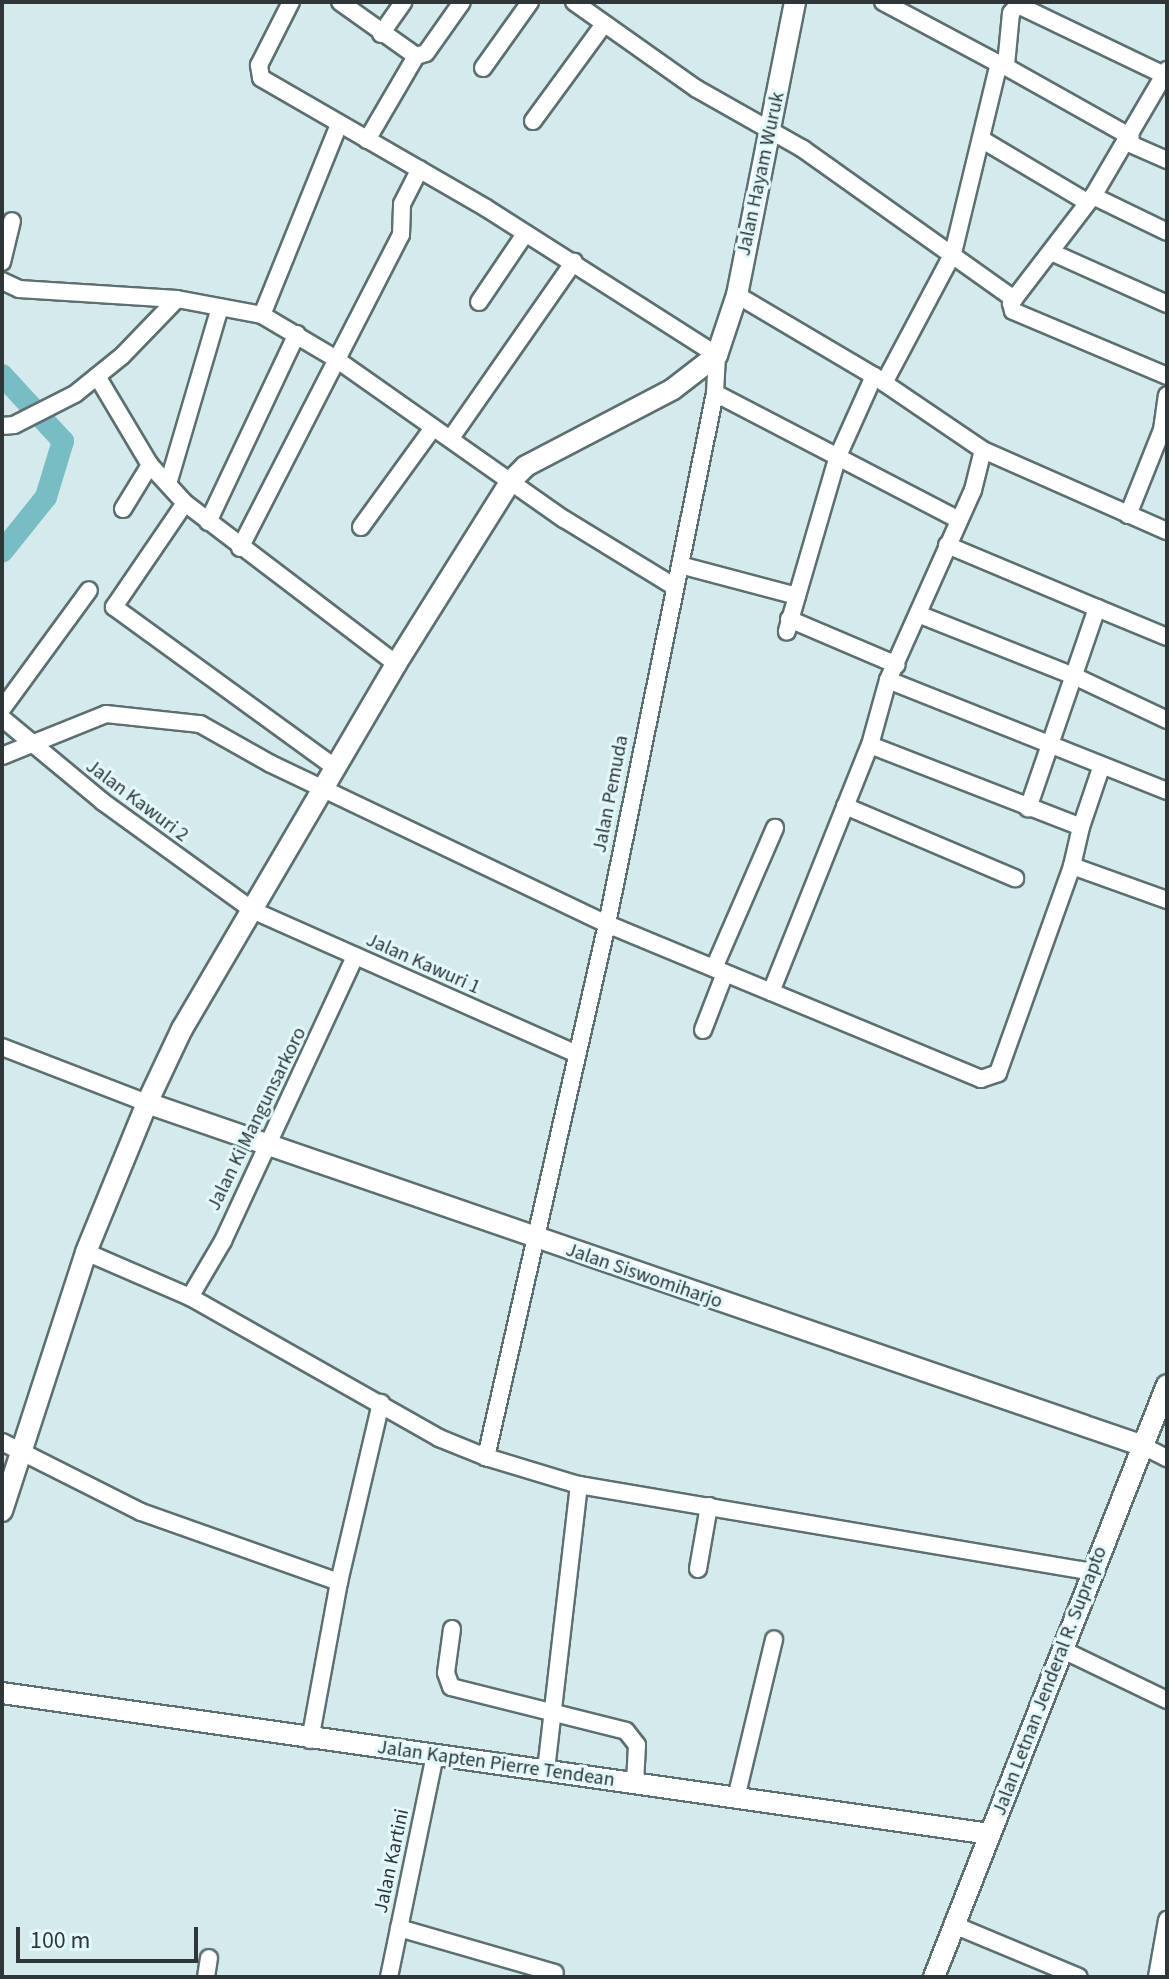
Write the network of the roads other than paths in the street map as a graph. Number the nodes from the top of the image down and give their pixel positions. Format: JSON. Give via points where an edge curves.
{"nodes":[{"id":1,"x":291,"y":2,"type":"edge"},
{"id":2,"x":340,"y":2,"type":"edge"},
{"id":3,"x":403,"y":2,"type":"edge"},
{"id":4,"x":462,"y":2,"type":"edge"},
{"id":5,"x":530,"y":2,"type":"edge"},
{"id":6,"x":574,"y":2,"type":"edge"},
{"id":7,"x":795,"y":2,"type":"edge"},
{"id":8,"x":883,"y":2,"type":"edge"},
{"id":9,"x":604,"y":24,"type":"junction"},
{"id":10,"x":381,"y":34,"type":"junction"},
{"id":11,"x":416,"y":56,"type":"junction"},
{"id":12,"x":1002,"y":64,"type":"junction"},
{"id":13,"x":483,"y":68,"type":"dead end"},
{"id":14,"x":1164,"y":81,"type":"edge"},
{"id":15,"x":533,"y":121,"type":"dead end"},
{"id":16,"x":339,"y":124,"type":"junction"},
{"id":17,"x":771,"y":130,"type":"junction"},
{"id":18,"x":981,"y":139,"type":"junction"},
{"id":19,"x":367,"y":140,"type":"junction"},
{"id":20,"x":1130,"y":140,"type":"junction"},
{"id":21,"x":1167,"y":160,"type":"edge"},
{"id":22,"x":420,"y":169,"type":"junction"},
{"id":23,"x":1090,"y":199,"type":"junction"},
{"id":24,"x":12,"y":221,"type":"dead end"},
{"id":25,"x":1167,"y":232,"type":"edge"},
{"id":26,"x":525,"y":234,"type":"junction"},
{"id":27,"x":1051,"y":252,"type":"junction"},
{"id":28,"x":953,"y":253,"type":"junction"},
{"id":29,"x":2,"y":262,"type":"edge"},
{"id":30,"x":574,"y":262,"type":"junction"},
{"id":31,"x":2,"y":281,"type":"edge"},
{"id":32,"x":737,"y":295,"type":"junction"},
{"id":33,"x":177,"y":299,"type":"junction"},
{"id":34,"x":1014,"y":299,"type":"junction"},
{"id":35,"x":479,"y":302,"type":"dead end"},
{"id":36,"x":1167,"y":304,"type":"edge"},
{"id":37,"x":220,"y":307,"type":"junction"},
{"id":38,"x":262,"y":315,"type":"junction"},
{"id":39,"x":297,"y":334,"type":"junction"},
{"id":40,"x":720,"y":350,"type":"junction"},
{"id":41,"x":336,"y":359,"type":"junction"},
{"id":42,"x":97,"y":376,"type":"junction"},
{"id":43,"x":1167,"y":376,"type":"edge"},
{"id":44,"x":879,"y":379,"type":"junction"},
{"id":45,"x":715,"y":393,"type":"junction"},
{"id":46,"x":1167,"y":395,"type":"edge"},
{"id":47,"x":8,"y":426,"type":"edge"},
{"id":48,"x":433,"y":428,"type":"junction"},
{"id":49,"x":451,"y":438,"type":"junction"},
{"id":50,"x":983,"y":450,"type":"junction"},
{"id":51,"x":838,"y":456,"type":"junction"},
{"id":52,"x":150,"y":465,"type":"junction"},
{"id":53,"x":511,"y":481,"type":"junction"},
{"id":54,"x":168,"y":484,"type":"junction"},
{"id":55,"x":185,"y":503,"type":"junction"},
{"id":56,"x":123,"y":509,"type":"dead end"},
{"id":57,"x":1128,"y":515,"type":"junction"},
{"id":58,"x":959,"y":520,"type":"junction"},
{"id":59,"x":208,"y":522,"type":"junction"},
{"id":60,"x":361,"y":527,"type":"dead end"},
{"id":61,"x":1167,"y":531,"type":"edge"},
{"id":62,"x":947,"y":545,"type":"junction"},
{"id":63,"x":240,"y":548,"type":"junction"},
{"id":64,"x":680,"y":565,"type":"junction"},
{"id":65,"x":675,"y":587,"type":"junction"},
{"id":66,"x":797,"y":596,"type":"junction"},
{"id":67,"x":114,"y":607,"type":"junction"},
{"id":68,"x":1097,"y":608,"type":"junction"},
{"id":69,"x":918,"y":614,"type":"junction"},
{"id":70,"x":1167,"y":637,"type":"edge"},
{"id":71,"x":396,"y":664,"type":"junction"},
{"id":72,"x":897,"y":665,"type":"junction"},
{"id":73,"x":1074,"y":676,"type":"junction"},
{"id":74,"x":888,"y":680,"type":"junction"},
{"id":75,"x":2,"y":709,"type":"edge"},
{"id":76,"x":2,"y":718,"type":"edge"},
{"id":77,"x":1167,"y":720,"type":"edge"},
{"id":78,"x":31,"y":743,"type":"junction"},
{"id":79,"x":1051,"y":743,"type":"junction"},
{"id":80,"x":870,"y":745,"type":"junction"},
{"id":81,"x":2,"y":756,"type":"edge"},
{"id":82,"x":334,"y":767,"type":"junction"},
{"id":83,"x":1101,"y":768,"type":"junction"},
{"id":84,"x":323,"y":788,"type":"junction"},
{"id":85,"x":1167,"y":791,"type":"edge"},
{"id":86,"x":845,"y":806,"type":"junction"},
{"id":87,"x":1028,"y":808,"type":"junction"},
{"id":88,"x":1081,"y":827,"type":"junction"},
{"id":89,"x":775,"y":828,"type":"dead end"},
{"id":90,"x":1072,"y":866,"type":"junction"},
{"id":91,"x":1015,"y":878,"type":"dead end"},
{"id":92,"x":1167,"y":899,"type":"edge"},
{"id":93,"x":252,"y":910,"type":"junction"},
{"id":94,"x":607,"y":924,"type":"junction"},
{"id":95,"x":355,"y":956,"type":"junction"},
{"id":96,"x":720,"y":971,"type":"junction"},
{"id":97,"x":771,"y":992,"type":"junction"},
{"id":98,"x":703,"y":1030,"type":"dead end"},
{"id":99,"x":2,"y":1047,"type":"edge"},
{"id":100,"x":577,"y":1054,"type":"junction"},
{"id":101,"x":147,"y":1103,"type":"junction"},
{"id":102,"x":265,"y":1148,"type":"junction"},
{"id":103,"x":533,"y":1239,"type":"junction"},
{"id":104,"x":86,"y":1252,"type":"junction"},
{"id":105,"x":190,"y":1297,"type":"junction"},
{"id":106,"x":1167,"y":1385,"type":"edge"},
{"id":107,"x":381,"y":1403,"type":"junction"},
{"id":108,"x":11,"y":1446,"type":"edge"},
{"id":109,"x":1143,"y":1446,"type":"junction"},
{"id":110,"x":486,"y":1457,"type":"junction"},
{"id":111,"x":1167,"y":1458,"type":"edge"},
{"id":112,"x":579,"y":1485,"type":"junction"},
{"id":113,"x":709,"y":1506,"type":"junction"},
{"id":114,"x":2,"y":1511,"type":"edge"},
{"id":115,"x":698,"y":1569,"type":"dead end"},
{"id":116,"x":1093,"y":1572,"type":"junction"},
{"id":117,"x":339,"y":1582,"type":"junction"},
{"id":118,"x":452,"y":1629,"type":"dead end"},
{"id":119,"x":774,"y":1640,"type":"dead end"},
{"id":120,"x":1063,"y":1650,"type":"junction"},
{"id":121,"x":2,"y":1693,"type":"edge"},
{"id":122,"x":1167,"y":1700,"type":"edge"},
{"id":123,"x":553,"y":1712,"type":"junction"},
{"id":124,"x":310,"y":1740,"type":"junction"},
{"id":125,"x":435,"y":1754,"type":"junction"},
{"id":126,"x":546,"y":1770,"type":"junction"},
{"id":127,"x":635,"y":1783,"type":"junction"},
{"id":128,"x":736,"y":1798,"type":"junction"},
{"id":129,"x":990,"y":1834,"type":"junction"},
{"id":130,"x":1167,"y":1920,"type":"edge"},
{"id":131,"x":954,"y":1925,"type":"junction"},
{"id":132,"x":399,"y":1928,"type":"junction"},
{"id":133,"x":209,"y":1958,"type":"dead end"},
{"id":134,"x":555,"y":1973,"type":"dead end"},
{"id":135,"x":206,"y":1977,"type":"edge"},
{"id":136,"x":389,"y":1977,"type":"edge"},
{"id":137,"x":934,"y":1977,"type":"edge"},
{"id":138,"x":1079,"y":1977,"type":"edge"},
{"id":139,"x":1157,"y":1977,"type":"edge"}],
"edges":[{"from":1,"to":16,"type":"street","via":[[258,73]]},
{"from":2,"to":10,"type":"street"},
{"from":3,"to":10,"type":"street"},
{"from":4,"to":11,"type":"street","via":[[426,53]]},
{"from":5,"to":13,"type":"street"},
{"from":6,"to":9,"type":"street"},
{"from":7,"to":17,"type":"main road","name":"Jalan Hayam Wuruk"},
{"from":8,"to":12,"type":"street"},
{"from":9,"to":15,"type":"street"},
{"from":9,"to":17,"type":"street","via":[[697,89]]},
{"from":10,"to":11,"type":"street"},
{"from":11,"to":19,"type":"street"},
{"from":12,"to":14,"type":"street","via":[[1011,13],[1018,5]]},
{"from":12,"to":18,"type":"street"},
{"from":12,"to":20,"type":"street"},
{"from":14,"to":20,"type":"street"},
{"from":16,"to":19,"type":"street"},
{"from":16,"to":38,"type":"street"},
{"from":17,"to":28,"type":"street"},
{"from":17,"to":32,"type":"main road","name":"Jalan Hayam Wuruk"},
{"from":18,"to":23,"type":"street"},
{"from":18,"to":28,"type":"street"},
{"from":19,"to":22,"type":"street"},
{"from":20,"to":21,"type":"street"},
{"from":20,"to":23,"type":"street"},
{"from":22,"to":26,"type":"street"},
{"from":22,"to":41,"type":"street","via":[[402,204],[401,235]]},
{"from":23,"to":25,"type":"street"},
{"from":23,"to":27,"type":"street"},
{"from":24,"to":29,"type":"street"},
{"from":26,"to":30,"type":"street"},
{"from":26,"to":35,"type":"street"},
{"from":27,"to":34,"type":"street"},
{"from":27,"to":36,"type":"street"},
{"from":28,"to":34,"type":"street"},
{"from":28,"to":44,"type":"street"},
{"from":30,"to":40,"type":"street"},
{"from":30,"to":49,"type":"street"},
{"from":31,"to":33,"type":"street","via":[[19,289]]},
{"from":32,"to":40,"type":"main road","name":"Jalan Hayam Wuruk"},
{"from":32,"to":44,"type":"street"},
{"from":33,"to":37,"type":"street"},
{"from":33,"to":42,"type":"street"},
{"from":34,"to":43,"type":"street","via":[[1013,311]]},
{"from":37,"to":38,"type":"street"},
{"from":37,"to":54,"type":"street"},
{"from":38,"to":39,"type":"street"},
{"from":39,"to":41,"type":"street"},
{"from":39,"to":59,"type":"street"},
{"from":40,"to":45,"type":"street","name":"Jalan Pemuda"},
{"from":40,"to":53,"type":"main road","via":[[673,389],[538,460]]},
{"from":41,"to":48,"type":"street"},
{"from":41,"to":63,"type":"street"},
{"from":42,"to":47,"type":"street","via":[[75,394]]},
{"from":42,"to":52,"type":"street"},
{"from":44,"to":50,"type":"street"},
{"from":44,"to":51,"type":"street"},
{"from":45,"to":51,"type":"street"},
{"from":45,"to":64,"type":"street","name":"Jalan Pemuda"},
{"from":46,"to":57,"type":"street","via":[[1162,430]]},
{"from":48,"to":49,"type":"street"},
{"from":48,"to":60,"type":"street"},
{"from":49,"to":53,"type":"street"},
{"from":50,"to":57,"type":"street"},
{"from":50,"to":58,"type":"street"},
{"from":51,"to":58,"type":"street"},
{"from":51,"to":66,"type":"street"},
{"from":52,"to":54,"type":"street"},
{"from":52,"to":56,"type":"street"},
{"from":53,"to":65,"type":"street"},
{"from":53,"to":71,"type":"main road"},
{"from":54,"to":55,"type":"street"},
{"from":55,"to":59,"type":"street"},
{"from":55,"to":67,"type":"street"},
{"from":57,"to":61,"type":"street"},
{"from":58,"to":62,"type":"street"},
{"from":59,"to":63,"type":"street"},
{"from":62,"to":68,"type":"street"},
{"from":62,"to":69,"type":"street"},
{"from":63,"to":71,"type":"street"},
{"from":64,"to":65,"type":"street","name":"Jalan Pemuda"},
{"from":64,"to":66,"type":"street"},
{"from":65,"to":94,"type":"street","name":"Jalan Pemuda"},
{"from":66,"to":72,"type":"street","via":[[788,625]]},
{"from":67,"to":75,"type":"street","via":[[85,587]]},
{"from":67,"to":82,"type":"street"},
{"from":68,"to":70,"type":"street"},
{"from":68,"to":73,"type":"street"},
{"from":69,"to":72,"type":"street"},
{"from":69,"to":73,"type":"street"},
{"from":71,"to":82,"type":"main road"},
{"from":72,"to":74,"type":"street"},
{"from":73,"to":77,"type":"street"},
{"from":73,"to":79,"type":"street"},
{"from":74,"to":79,"type":"street"},
{"from":74,"to":80,"type":"street"},
{"from":76,"to":78,"type":"street","name":"Jalan Kawuri 2"},
{"from":78,"to":81,"type":"street"},
{"from":78,"to":84,"type":"street","via":[[84,719],[149,715],[217,730]]},
{"from":78,"to":93,"type":"street","name":"Jalan Kawuri 2"},
{"from":79,"to":83,"type":"street"},
{"from":79,"to":87,"type":"street"},
{"from":80,"to":86,"type":"street"},
{"from":80,"to":87,"type":"street"},
{"from":82,"to":84,"type":"main road"},
{"from":83,"to":85,"type":"street"},
{"from":83,"to":88,"type":"street"},
{"from":84,"to":93,"type":"main road"},
{"from":84,"to":94,"type":"street"},
{"from":86,"to":91,"type":"street"},
{"from":86,"to":97,"type":"street"},
{"from":87,"to":88,"type":"street"},
{"from":88,"to":90,"type":"street"},
{"from":89,"to":96,"type":"street"},
{"from":90,"to":92,"type":"street"},
{"from":90,"to":97,"type":"street","via":[[998,1073],[990,1079]]},
{"from":93,"to":95,"type":"street","name":"Jalan Kawuri 1"},
{"from":93,"to":101,"type":"main road","via":[[182,1029]]},
{"from":94,"to":96,"type":"street"},
{"from":94,"to":100,"type":"street","name":"Jalan Pemuda"},
{"from":95,"to":100,"type":"street","name":"Jalan Kawuri 1"},
{"from":95,"to":102,"type":"street","name":"Jalan Ki Mangunsarkoro"},
{"from":96,"to":97,"type":"street"},
{"from":96,"to":98,"type":"street"},
{"from":99,"to":101,"type":"street"},
{"from":100,"to":103,"type":"street","name":"Jalan Pemuda"},
{"from":101,"to":102,"type":"main road","name":"Jalan Siswomiharjo"},
{"from":101,"to":104,"type":"main road"},
{"from":102,"to":103,"type":"main road","name":"Jalan Siswomiharjo"},
{"from":102,"to":105,"type":"street","name":"Jalan Ki Mangunsarkoro","via":[[223,1241]]},
{"from":103,"to":109,"type":"main road","name":"Jalan Siswomiharjo"},
{"from":103,"to":110,"type":"street","name":"Jalan Pemuda"},
{"from":104,"to":105,"type":"street"},
{"from":104,"to":108,"type":"main road"},
{"from":105,"to":107,"type":"street"},
{"from":106,"to":109,"type":"main road","name":"Jalan Letnan Jenderal R. Suprapto"},
{"from":107,"to":110,"type":"street","via":[[439,1438]]},
{"from":107,"to":117,"type":"street"},
{"from":108,"to":114,"type":"main road"},
{"from":108,"to":117,"type":"street","via":[[141,1512]]},
{"from":109,"to":111,"type":"street"},
{"from":109,"to":116,"type":"main road","name":"Jalan Letnan Jenderal R. Suprapto"},
{"from":110,"to":112,"type":"street"},
{"from":112,"to":113,"type":"street"},
{"from":112,"to":123,"type":"street"},
{"from":113,"to":115,"type":"street"},
{"from":113,"to":116,"type":"street"},
{"from":116,"to":120,"type":"main road","name":"Jalan Letnan Jenderal R. Suprapto"},
{"from":117,"to":124,"type":"street"},
{"from":118,"to":123,"type":"street","via":[[446,1673],[451,1687]]},
{"from":119,"to":128,"type":"street"},
{"from":120,"to":122,"type":"street"},
{"from":120,"to":129,"type":"main road","name":"Jalan Letnan Jenderal R. Suprapto"},
{"from":121,"to":124,"type":"main road","name":"Jalan Kapten Pierre Tendean"},
{"from":123,"to":126,"type":"street"},
{"from":123,"to":127,"type":"street","via":[[632,1736]]},
{"from":124,"to":125,"type":"main road","name":"Jalan Kapten Pierre Tendean"},
{"from":125,"to":126,"type":"main road","name":"Jalan Kapten Pierre Tendean"},
{"from":125,"to":132,"type":"street","name":"Jalan Kartini"},
{"from":126,"to":127,"type":"main road","name":"Jalan Kapten Pierre Tendean"},
{"from":127,"to":128,"type":"main road","name":"Jalan Kapten Pierre Tendean"},
{"from":128,"to":129,"type":"main road","name":"Jalan Kapten Pierre Tendean"},
{"from":129,"to":131,"type":"main road","name":"Jalan Letnan Jenderal R. Suprapto"},
{"from":130,"to":139,"type":"street"},
{"from":131,"to":137,"type":"main road","name":"Jalan Letnan Jenderal R. Suprapto"},
{"from":131,"to":138,"type":"street"},
{"from":132,"to":134,"type":"street"},
{"from":132,"to":136,"type":"street","name":"Jalan Kartini"},
{"from":133,"to":135,"type":"street"}]}
